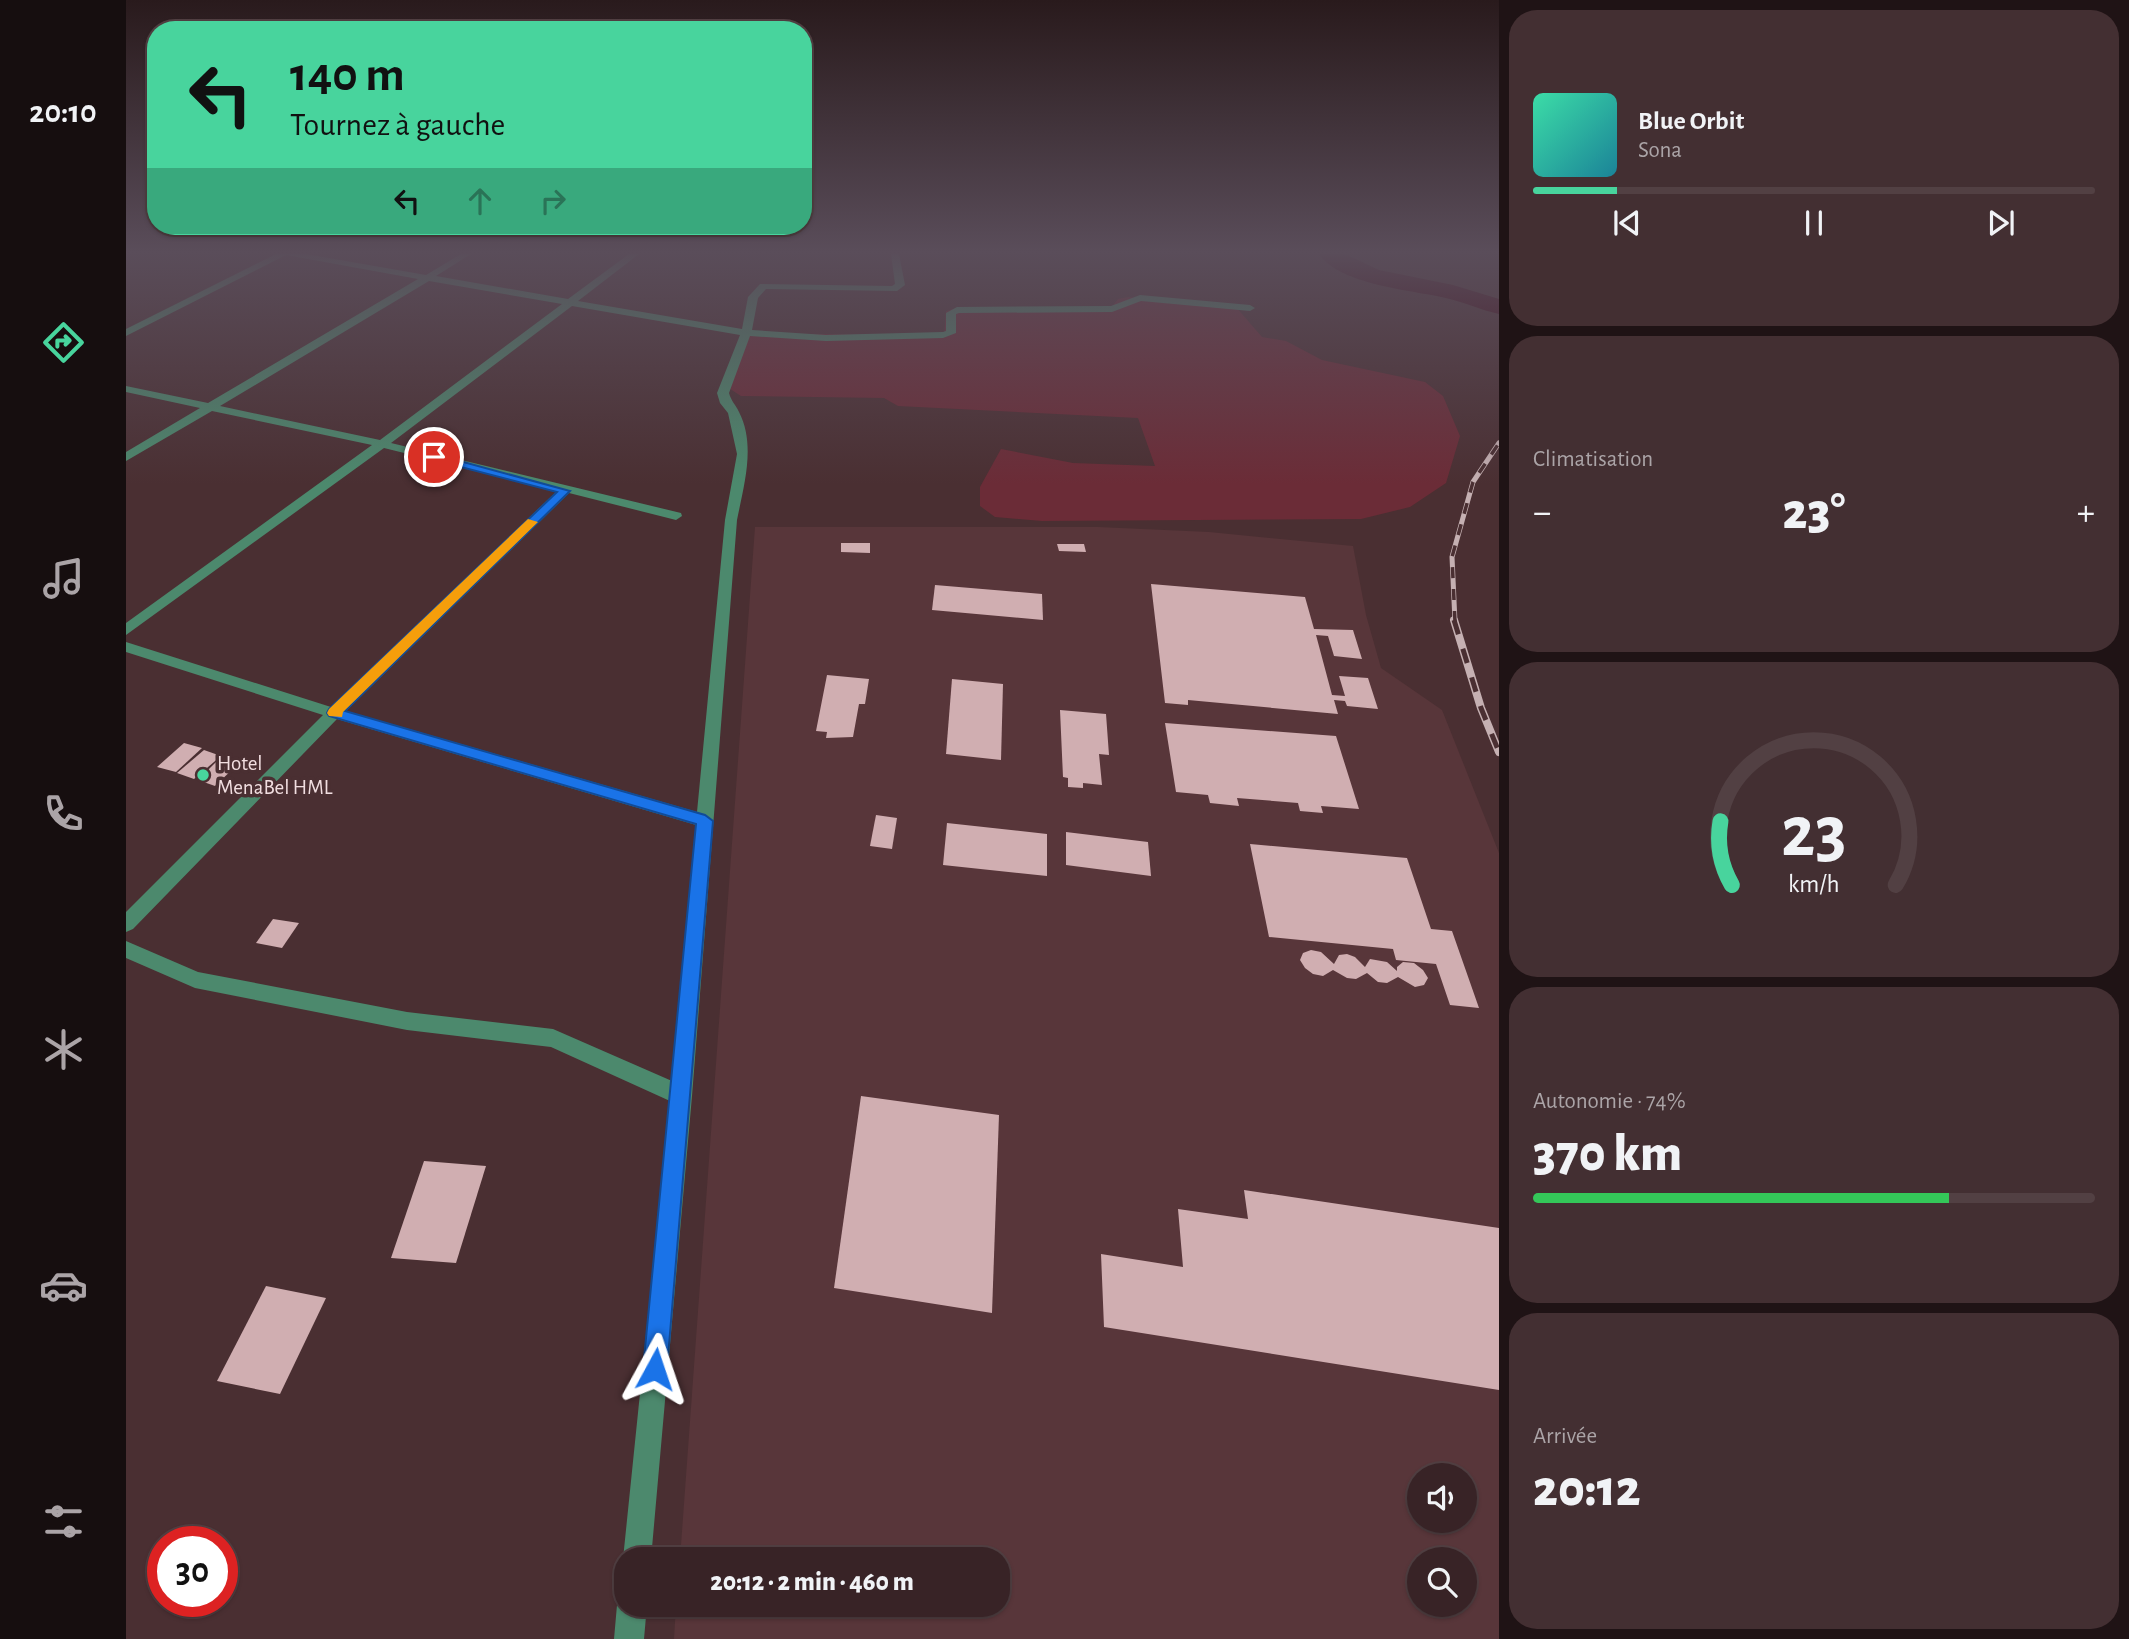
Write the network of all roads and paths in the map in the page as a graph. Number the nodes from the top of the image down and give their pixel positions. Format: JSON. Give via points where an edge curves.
{"nodes":[{"id":1,"x":340,"y":330,"type":"edge"},
{"id":2,"x":534,"y":330,"type":"edge"},
{"id":3,"x":731,"y":330,"type":"edge"},
{"id":4,"x":951,"y":330,"type":"edge"},
{"id":5,"x":746,"y":333,"type":"junction"},
{"id":6,"x":126,"y":389,"type":"edge"},
{"id":7,"x":210,"y":406,"type":"junction"},
{"id":8,"x":382,"y":444,"type":"junction"},
{"id":9,"x":126,"y":457,"type":"edge"},
{"id":10,"x":565,"y":491,"type":"junction"},
{"id":11,"x":676,"y":516,"type":"dead end"},
{"id":12,"x":126,"y":630,"type":"edge"},
{"id":13,"x":126,"y":647,"type":"edge"},
{"id":14,"x":334,"y":713,"type":"junction"},
{"id":15,"x":705,"y":821,"type":"junction"},
{"id":16,"x":126,"y":924,"type":"edge"},
{"id":17,"x":126,"y":949,"type":"edge"},
{"id":18,"x":681,"y":1096,"type":"junction"},
{"id":19,"x":637,"y":1547,"type":"edge"},
{"id":20,"x":631,"y":1617,"type":"edge"},
{"id":21,"x":629,"y":1639,"type":"edge"}],
"edges":[{"from":1,"to":7,"type":"street"},
{"from":2,"to":8,"type":"street"},
{"from":3,"to":5,"type":"street"},
{"from":4,"to":5,"type":"street","via":[[943,335],[826,338]]},
{"from":5,"to":15,"type":"street","via":[[723,393],[734,412],[743,454],[731,520]]},
{"from":6,"to":7,"type":"street"},
{"from":7,"to":8,"type":"street"},
{"from":7,"to":9,"type":"street"},
{"from":8,"to":10,"type":"street"},
{"from":8,"to":12,"type":"street"},
{"from":10,"to":11,"type":"street"},
{"from":10,"to":14,"type":"street"},
{"from":13,"to":14,"type":"street"},
{"from":14,"to":15,"type":"street"},
{"from":14,"to":16,"type":"street"},
{"from":15,"to":18,"type":"street"},
{"from":17,"to":18,"type":"street","via":[[195,980],[407,1021],[553,1038]]},
{"from":18,"to":19,"type":"street"},
{"from":20,"to":21,"type":"street"}]}
